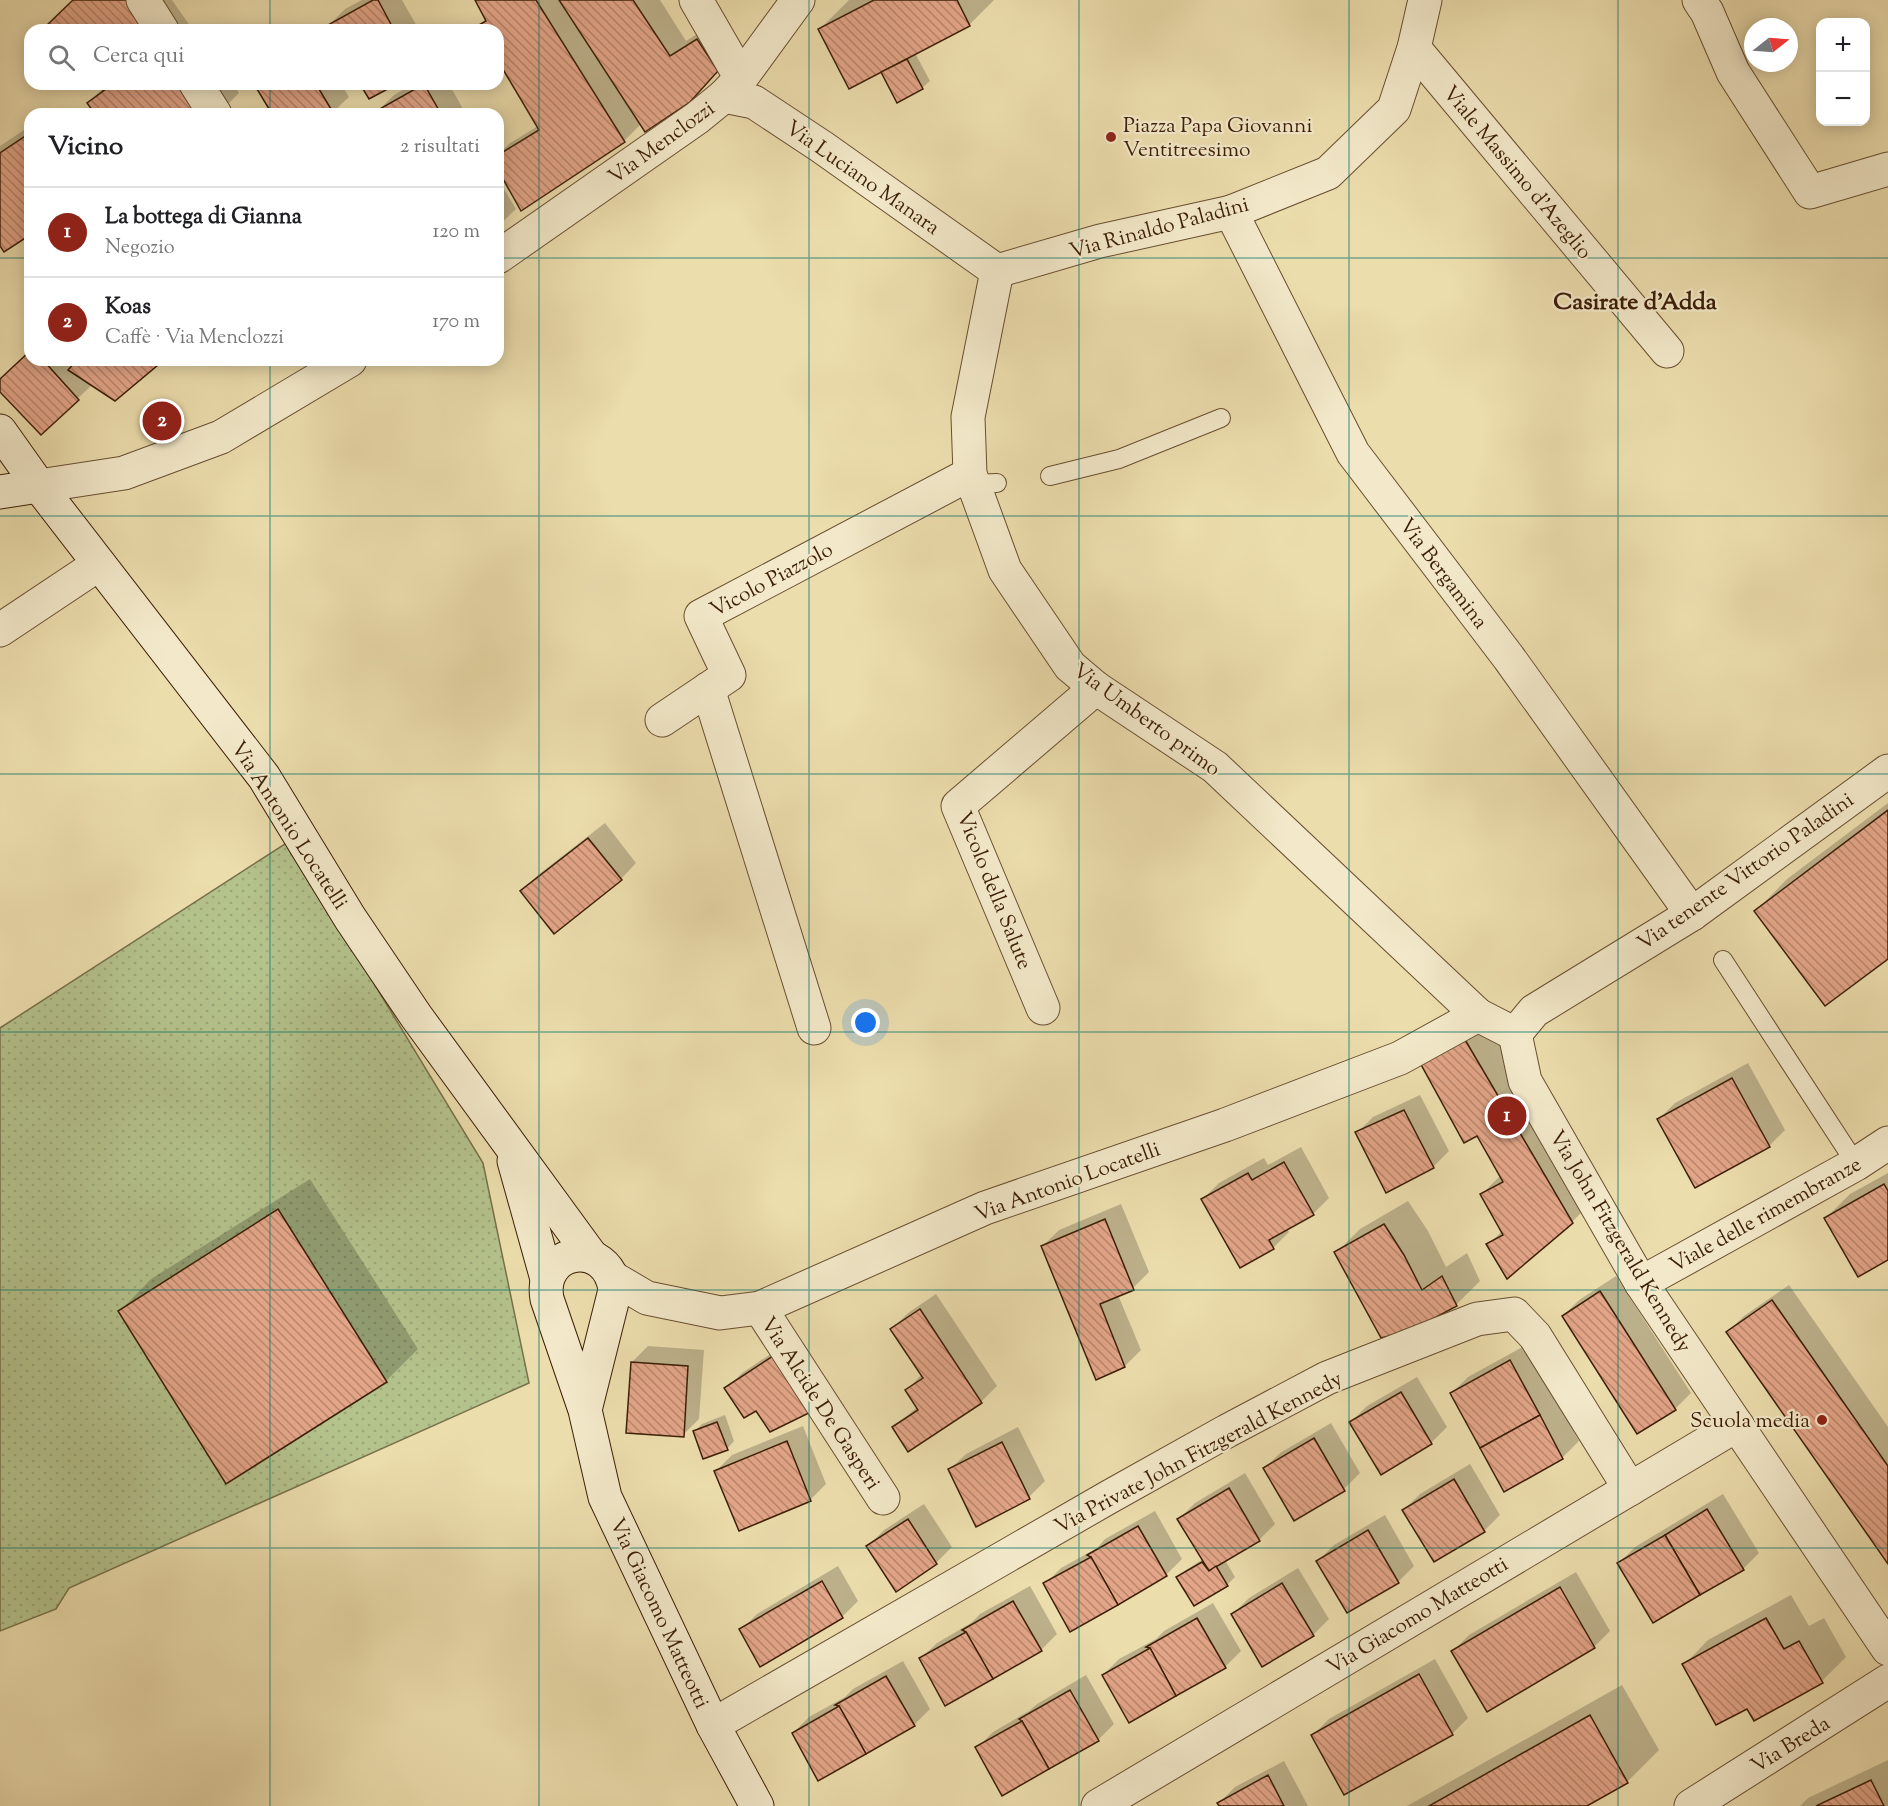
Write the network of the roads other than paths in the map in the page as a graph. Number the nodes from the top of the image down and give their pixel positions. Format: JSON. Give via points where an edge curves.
{"nodes":[{"id":1,"x":143,"y":0,"type":"edge"},
{"id":2,"x":696,"y":0,"type":"edge"},
{"id":3,"x":798,"y":0,"type":"edge"},
{"id":4,"x":1425,"y":0,"type":"edge"},
{"id":5,"x":1699,"y":0,"type":"edge"},
{"id":6,"x":158,"y":24,"type":"edge"},
{"id":7,"x":1414,"y":48,"type":"junction"},
{"id":8,"x":733,"y":87,"type":"junction"},
{"id":9,"x":200,"y":90,"type":"edge"},
{"id":10,"x":211,"y":108,"type":"edge"},
{"id":11,"x":1888,"y":169,"type":"edge"},
{"id":12,"x":1231,"y":212,"type":"junction"},
{"id":13,"x":504,"y":253,"type":"edge"},
{"id":14,"x":997,"y":271,"type":"junction"},
{"id":15,"x":1667,"y":351,"type":"dead end"},
{"id":16,"x":340,"y":366,"type":"edge"},
{"id":17,"x":1221,"y":418,"type":"dead end"},
{"id":18,"x":0,"y":431,"type":"edge"},
{"id":19,"x":1050,"y":476,"type":"dead end"},
{"id":20,"x":980,"y":480,"type":"junction"},
{"id":21,"x":39,"y":486,"type":"junction"},
{"id":22,"x":0,"y":492,"type":"edge"},
{"id":23,"x":99,"y":564,"type":"junction"},
{"id":24,"x":0,"y":630,"type":"edge"},
{"id":25,"x":1096,"y":688,"type":"junction"},
{"id":26,"x":708,"y":689,"type":"junction"},
{"id":27,"x":662,"y":720,"type":"dead end"},
{"id":28,"x":1888,"y":771,"type":"edge"},
{"id":29,"x":1692,"y":914,"type":"junction"},
{"id":30,"x":1723,"y":960,"type":"dead end"},
{"id":31,"x":1043,"y":1008,"type":"dead end"},
{"id":32,"x":1478,"y":1015,"type":"junction"},
{"id":33,"x":814,"y":1028,"type":"dead end"},
{"id":34,"x":1515,"y":1034,"type":"junction"},
{"id":35,"x":509,"y":1142,"type":"junction"},
{"id":36,"x":1886,"y":1148,"type":"edge"},
{"id":37,"x":1856,"y":1164,"type":"junction"},
{"id":38,"x":603,"y":1268,"type":"junction"},
{"id":39,"x":547,"y":1280,"type":"junction"},
{"id":40,"x":1641,"y":1283,"type":"junction"},
{"id":41,"x":760,"y":1308,"type":"junction"},
{"id":42,"x":555,"y":1320,"type":"joint"},
{"id":43,"x":585,"y":1410,"type":"junction"},
{"id":44,"x":1737,"y":1425,"type":"junction"},
{"id":45,"x":1629,"y":1489,"type":"junction"},
{"id":46,"x":883,"y":1498,"type":"dead end"},
{"id":47,"x":1888,"y":1649,"type":"edge"},
{"id":48,"x":1888,"y":1681,"type":"edge"},
{"id":49,"x":712,"y":1725,"type":"junction"},
{"id":50,"x":758,"y":1806,"type":"edge"},
{"id":51,"x":1098,"y":1806,"type":"edge"},
{"id":52,"x":1691,"y":1806,"type":"edge"}],
"edges":[{"from":1,"to":6,"type":"street"},
{"from":2,"to":8,"type":"street"},
{"from":3,"to":8,"type":"street","name":"Via Menclozzi"},
{"from":4,"to":7,"type":"street","name":"Via Rinaldo Paladini"},
{"from":5,"to":11,"type":"street","via":[[1733,72],[1810,192]]},
{"from":7,"to":12,"type":"street","name":"Via Rinaldo Paladini","via":[[1394,109],[1328,173]]},
{"from":7,"to":15,"type":"street","name":"Viale Massimo d'Azeglio"},
{"from":8,"to":13,"type":"street","name":"Via Menclozzi","via":[[697,118]]},
{"from":8,"to":14,"type":"street","name":"Via Luciano Manara"},
{"from":9,"to":10,"type":"street"},
{"from":12,"to":14,"type":"street","name":"Via Rinaldo Paladini","via":[[1100,241]]},
{"from":12,"to":29,"type":"street","name":"Via Bergamina","via":[[1353,453],[1509,658]]},
{"from":14,"to":20,"type":"street","name":"Via Umberto primo","via":[[968,417]]},
{"from":16,"to":21,"type":"street","via":[[221,437],[124,473]]},
{"from":17,"to":19,"type":"lane","via":[[1119,459]]},
{"from":18,"to":21,"type":"street","name":"Via Antonio Locatelli"},
{"from":20,"to":25,"type":"street","name":"Via Umberto primo","via":[[1005,570],[1070,666]]},
{"from":20,"to":26,"type":"street","name":"Vicolo Piazzolo","via":[[701,616],[729,675]]},
{"from":21,"to":22,"type":"street"},
{"from":21,"to":23,"type":"street","name":"Via Antonio Locatelli"},
{"from":23,"to":24,"type":"street"},
{"from":23,"to":35,"type":"street","name":"Via Antonio Locatelli","via":[[264,777],[416,1016]]},
{"from":25,"to":31,"type":"street","name":"Vicolo della Salute","via":[[958,806]]},
{"from":25,"to":32,"type":"street","name":"Via Umberto primo","via":[[1215,767]]},
{"from":26,"to":27,"type":"street","name":"Vicolo Piazzolo"},
{"from":26,"to":33,"type":"street"},
{"from":28,"to":29,"type":"street","name":"Via tenente Vittorio Paladini"},
{"from":29,"to":34,"type":"street","name":"Via tenente Vittorio Paladini","via":[[1534,1011]]},
{"from":30,"to":37,"type":"lane"},
{"from":32,"to":34,"type":"street"},
{"from":32,"to":41,"type":"street","name":"Via Antonio Locatelli","via":[[1400,1058],[1226,1125],[985,1208]]},
{"from":34,"to":40,"type":"street","name":"Via John Fitzgerald Kennedy","via":[[1525,1081]]},
{"from":35,"to":38,"type":"street","name":"Via Antonio Locatelli"},
{"from":35,"to":39,"type":"street","name":"Via Antonio Locatelli"},
{"from":36,"to":37,"type":"street","name":"Viale delle rimembranze"},
{"from":37,"to":40,"type":"street","name":"Viale delle rimembranze"},
{"from":38,"to":39,"type":"street","via":[[581,1255],[570,1256],[559,1261]]},
{"from":38,"to":41,"type":"street","name":"Via Antonio Locatelli","via":[[647,1298],[720,1313]]},
{"from":38,"to":43,"type":"street","name":"Via Giacomo Matteotti","via":[[615,1290]]},
{"from":39,"to":42,"type":"street","name":"Via Antonio Locatelli","via":[[547,1299]]},
{"from":40,"to":44,"type":"street","name":"Via John Fitzgerald Kennedy"},
{"from":41,"to":46,"type":"street","name":"Via Alcide De Gasperi"},
{"from":42,"to":43,"type":"street","name":"Via Giacomo Matteotti"},
{"from":43,"to":49,"type":"street","name":"Via Giacomo Matteotti","via":[[605,1497]]},
{"from":44,"to":45,"type":"street","name":"Via Giacomo Matteotti"},
{"from":44,"to":47,"type":"street","name":"Via John Fitzgerald Kennedy"},
{"from":45,"to":49,"type":"street","name":"Via Private John Fitzgerald Kennedy","via":[[1535,1336],[1514,1314],[1477,1319],[1327,1378],[1227,1431]]},
{"from":45,"to":51,"type":"street","name":"Via Giacomo Matteotti"},
{"from":48,"to":52,"type":"street","name":"Via Breda"},
{"from":49,"to":50,"type":"street","name":"Via Giacomo Matteotti"}]}
